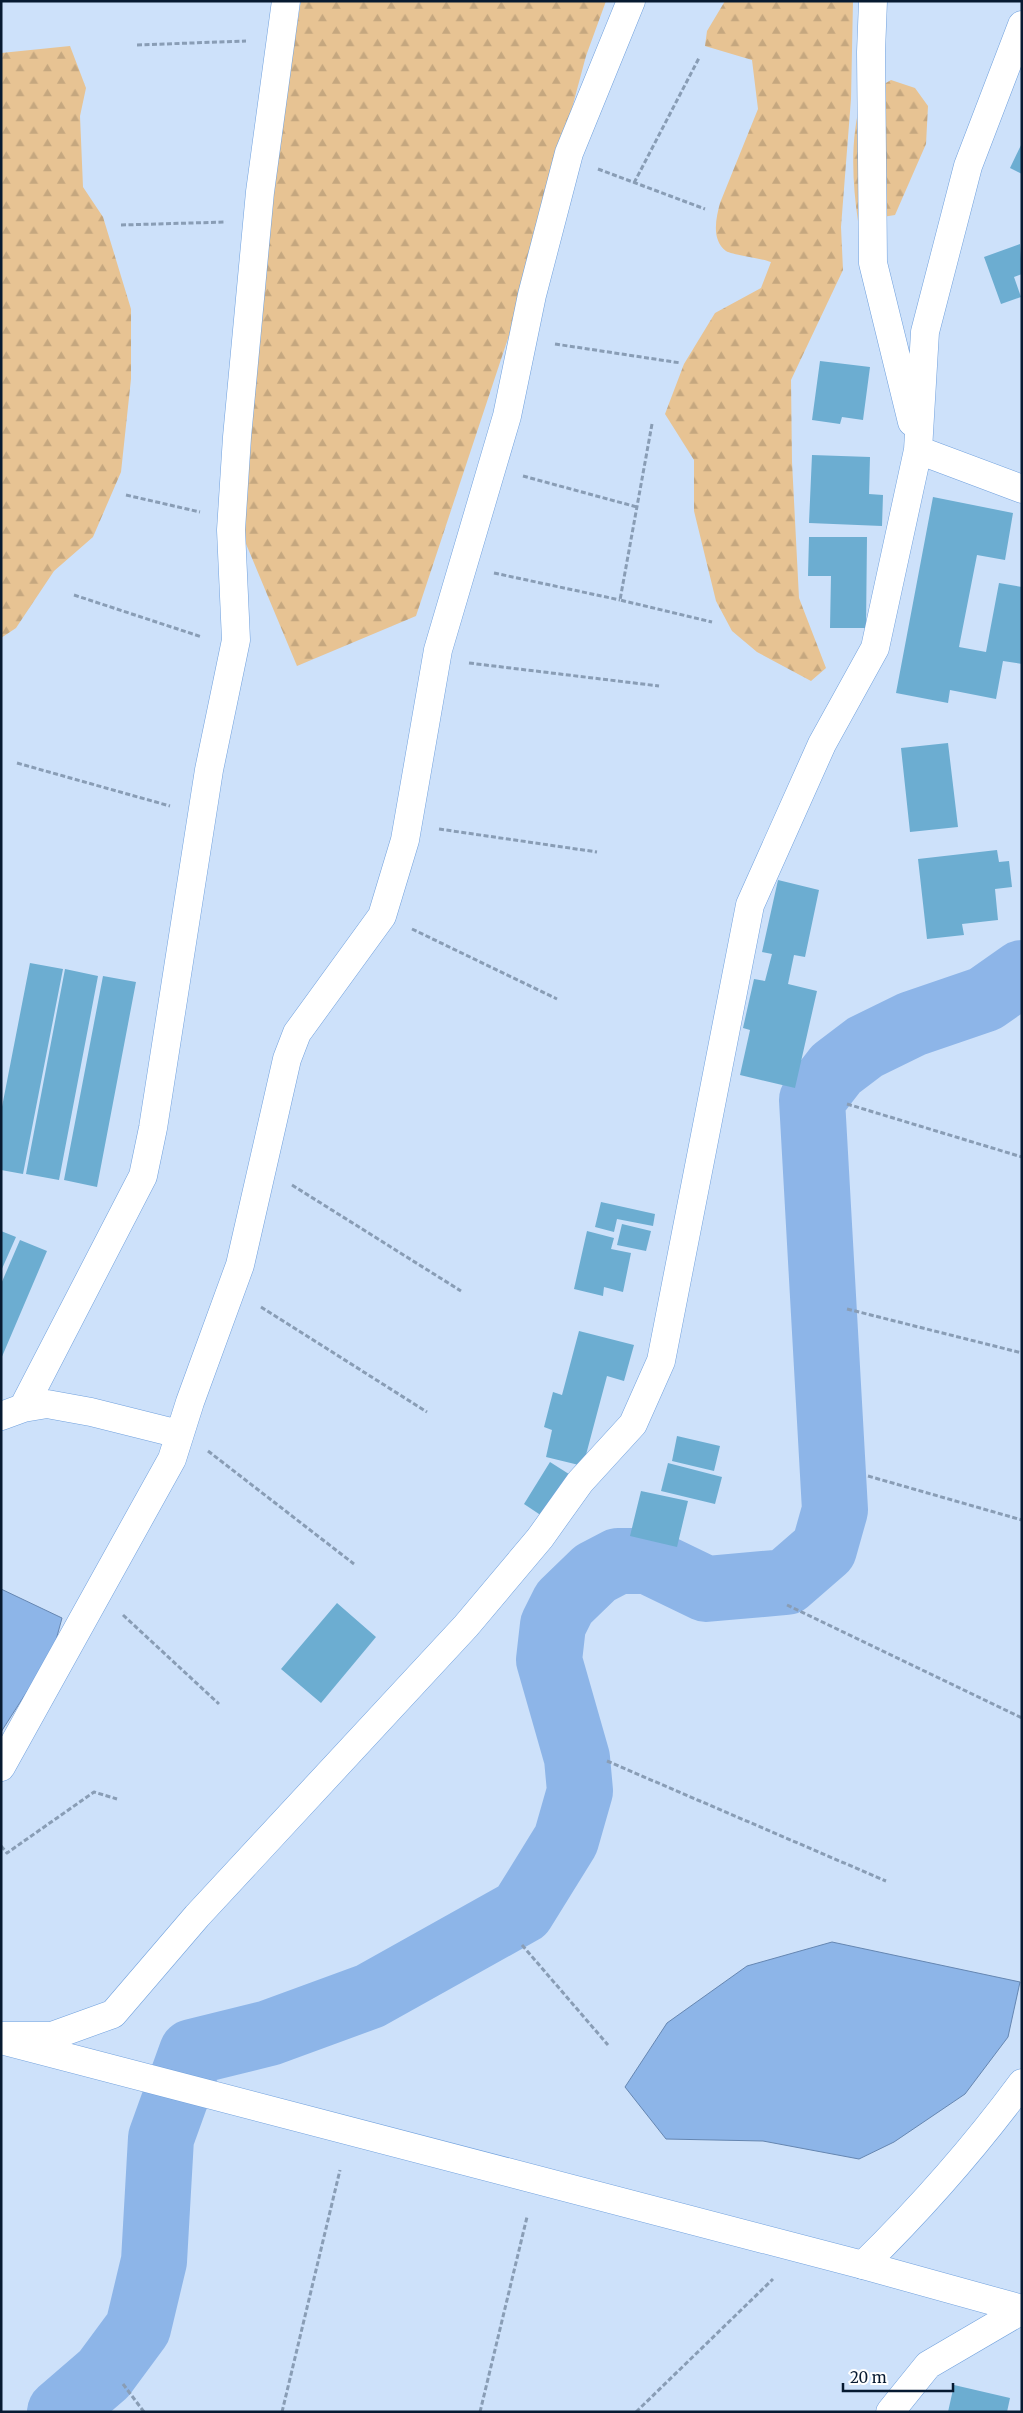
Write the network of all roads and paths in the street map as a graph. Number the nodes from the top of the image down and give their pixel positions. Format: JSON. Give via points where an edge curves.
{"nodes":[{"id":1,"x":286,"y":1,"type":"edge"},
{"id":2,"x":631,"y":1,"type":"edge"},
{"id":3,"x":873,"y":1,"type":"edge"},
{"id":4,"x":1022,"y":25,"type":"edge"},
{"id":5,"x":249,"y":41,"type":"dead end"},
{"id":6,"x":137,"y":45,"type":"dead end"},
{"id":7,"x":699,"y":58,"type":"dead end"},
{"id":8,"x":593,"y":167,"type":"dead end"},
{"id":9,"x":634,"y":183,"type":"junction"},
{"id":10,"x":705,"y":209,"type":"dead end"},
{"id":11,"x":227,"y":222,"type":"dead end"},
{"id":12,"x":121,"y":225,"type":"dead end"},
{"id":13,"x":550,"y":343,"type":"dead end"},
{"id":14,"x":681,"y":363,"type":"dead end"},
{"id":15,"x":652,"y":424,"type":"dead end"},
{"id":16,"x":918,"y":450,"type":"junction"},
{"id":17,"x":515,"y":473,"type":"dead end"},
{"id":18,"x":1022,"y":489,"type":"edge"},
{"id":19,"x":126,"y":494,"type":"dead end"},
{"id":20,"x":637,"y":507,"type":"junction"},
{"id":21,"x":201,"y":512,"type":"dead end"},
{"id":22,"x":490,"y":572,"type":"dead end"},
{"id":23,"x":74,"y":594,"type":"dead end"},
{"id":24,"x":620,"y":600,"type":"junction"},
{"id":25,"x":712,"y":622,"type":"dead end"},
{"id":26,"x":206,"y":638,"type":"dead end"},
{"id":27,"x":463,"y":663,"type":"dead end"},
{"id":28,"x":660,"y":686,"type":"dead end"},
{"id":29,"x":17,"y":763,"type":"dead end"},
{"id":30,"x":179,"y":808,"type":"dead end"},
{"id":31,"x":429,"y":827,"type":"dead end"},
{"id":32,"x":597,"y":852,"type":"dead end"},
{"id":33,"x":407,"y":926,"type":"dead end"},
{"id":34,"x":557,"y":999,"type":"dead end"},
{"id":35,"x":847,"y":1104,"type":"dead end"},
{"id":36,"x":1022,"y":1157,"type":"edge"},
{"id":37,"x":291,"y":1184,"type":"dead end"},
{"id":38,"x":461,"y":1291,"type":"dead end"},
{"id":39,"x":256,"y":1304,"type":"dead end"},
{"id":40,"x":847,"y":1309,"type":"dead end"},
{"id":41,"x":1022,"y":1353,"type":"edge"},
{"id":42,"x":12,"y":1412,"type":"edge"},
{"id":43,"x":427,"y":1412,"type":"dead end"},
{"id":44,"x":180,"y":1434,"type":"junction"},
{"id":45,"x":204,"y":1447,"type":"dead end"},
{"id":46,"x":868,"y":1476,"type":"dead end"},
{"id":47,"x":1022,"y":1520,"type":"edge"},
{"id":48,"x":354,"y":1564,"type":"dead end"},
{"id":49,"x":787,"y":1605,"type":"dead end"},
{"id":50,"x":121,"y":1613,"type":"dead end"},
{"id":51,"x":219,"y":1704,"type":"dead end"},
{"id":52,"x":1022,"y":1718,"type":"edge"},
{"id":53,"x":607,"y":1761,"type":"dead end"},
{"id":54,"x":1,"y":1766,"type":"edge"},
{"id":55,"x":117,"y":1799,"type":"dead end"},
{"id":56,"x":1,"y":1846,"type":"edge"},
{"id":57,"x":886,"y":1881,"type":"dead end"},
{"id":58,"x":522,"y":1945,"type":"dead end"},
{"id":59,"x":1,"y":2036,"type":"edge"},
{"id":60,"x":1,"y":2040,"type":"edge"},
{"id":61,"x":608,"y":2045,"type":"dead end"},
{"id":62,"x":1022,"y":2083,"type":"edge"},
{"id":63,"x":340,"y":2170,"type":"dead end"},
{"id":64,"x":527,"y":2217,"type":"dead end"},
{"id":65,"x":863,"y":2265,"type":"junction"},
{"id":66,"x":773,"y":2280,"type":"dead end"},
{"id":67,"x":1022,"y":2310,"type":"edge"},
{"id":68,"x":123,"y":2384,"type":"dead end"},
{"id":69,"x":144,"y":2412,"type":"edge"},
{"id":70,"x":282,"y":2412,"type":"edge"},
{"id":71,"x":480,"y":2412,"type":"edge"},
{"id":72,"x":636,"y":2412,"type":"edge"},
{"id":73,"x":890,"y":2412,"type":"edge"}],
"edges":[{"from":1,"to":42,"type":"street","via":[[260,192],[237,437],[231,530],[236,640],[209,770],[153,1128],[143,1176]]},
{"from":2,"to":44,"type":"street","via":[[569,153],[532,295],[507,416],[438,650],[405,840],[382,916],[297,1033],[287,1059],[240,1266]]},
{"from":3,"to":16,"type":"street","via":[[873,263]]},
{"from":4,"to":16,"type":"street","via":[[968,166],[925,332]]},
{"from":5,"to":6,"type":"path"},
{"from":7,"to":9,"type":"path"},
{"from":8,"to":9,"type":"path"},
{"from":9,"to":10,"type":"path"},
{"from":11,"to":12,"type":"path"},
{"from":13,"to":14,"type":"path"},
{"from":15,"to":20,"type":"path"},
{"from":16,"to":18,"type":"street"},
{"from":16,"to":59,"type":"street","via":[[875,648],[822,744],[750,905],[661,1361],[632,1424],[580,1482],[540,1538],[466,1626],[197,1916],[113,2014],[52,2036]]},
{"from":17,"to":20,"type":"path"},
{"from":19,"to":21,"type":"path"},
{"from":20,"to":24,"type":"path"},
{"from":22,"to":24,"type":"path"},
{"from":23,"to":26,"type":"path"},
{"from":24,"to":25,"type":"path"},
{"from":27,"to":28,"type":"path"},
{"from":29,"to":30,"type":"path"},
{"from":31,"to":32,"type":"path"},
{"from":33,"to":34,"type":"path"},
{"from":35,"to":36,"type":"path"},
{"from":37,"to":38,"type":"path"},
{"from":39,"to":43,"type":"path"},
{"from":40,"to":41,"type":"path"},
{"from":42,"to":44,"type":"street","via":[[47,1404]]},
{"from":44,"to":54,"type":"street","via":[[172,1459]]},
{"from":45,"to":48,"type":"path"},
{"from":46,"to":47,"type":"path"},
{"from":49,"to":52,"type":"path"},
{"from":50,"to":51,"type":"path"},
{"from":53,"to":57,"type":"path"},
{"from":55,"to":56,"type":"path","via":[[94,1792],[6,1853]]},
{"from":58,"to":61,"type":"path"},
{"from":60,"to":65,"type":"street"},
{"from":62,"to":65,"type":"street","via":[[990,2126],[911,2217]]},
{"from":63,"to":70,"type":"path"},
{"from":64,"to":71,"type":"path"},
{"from":65,"to":67,"type":"street"},
{"from":66,"to":72,"type":"path"},
{"from":67,"to":73,"type":"street","via":[[928,2365]]},
{"from":68,"to":69,"type":"path"}]}
